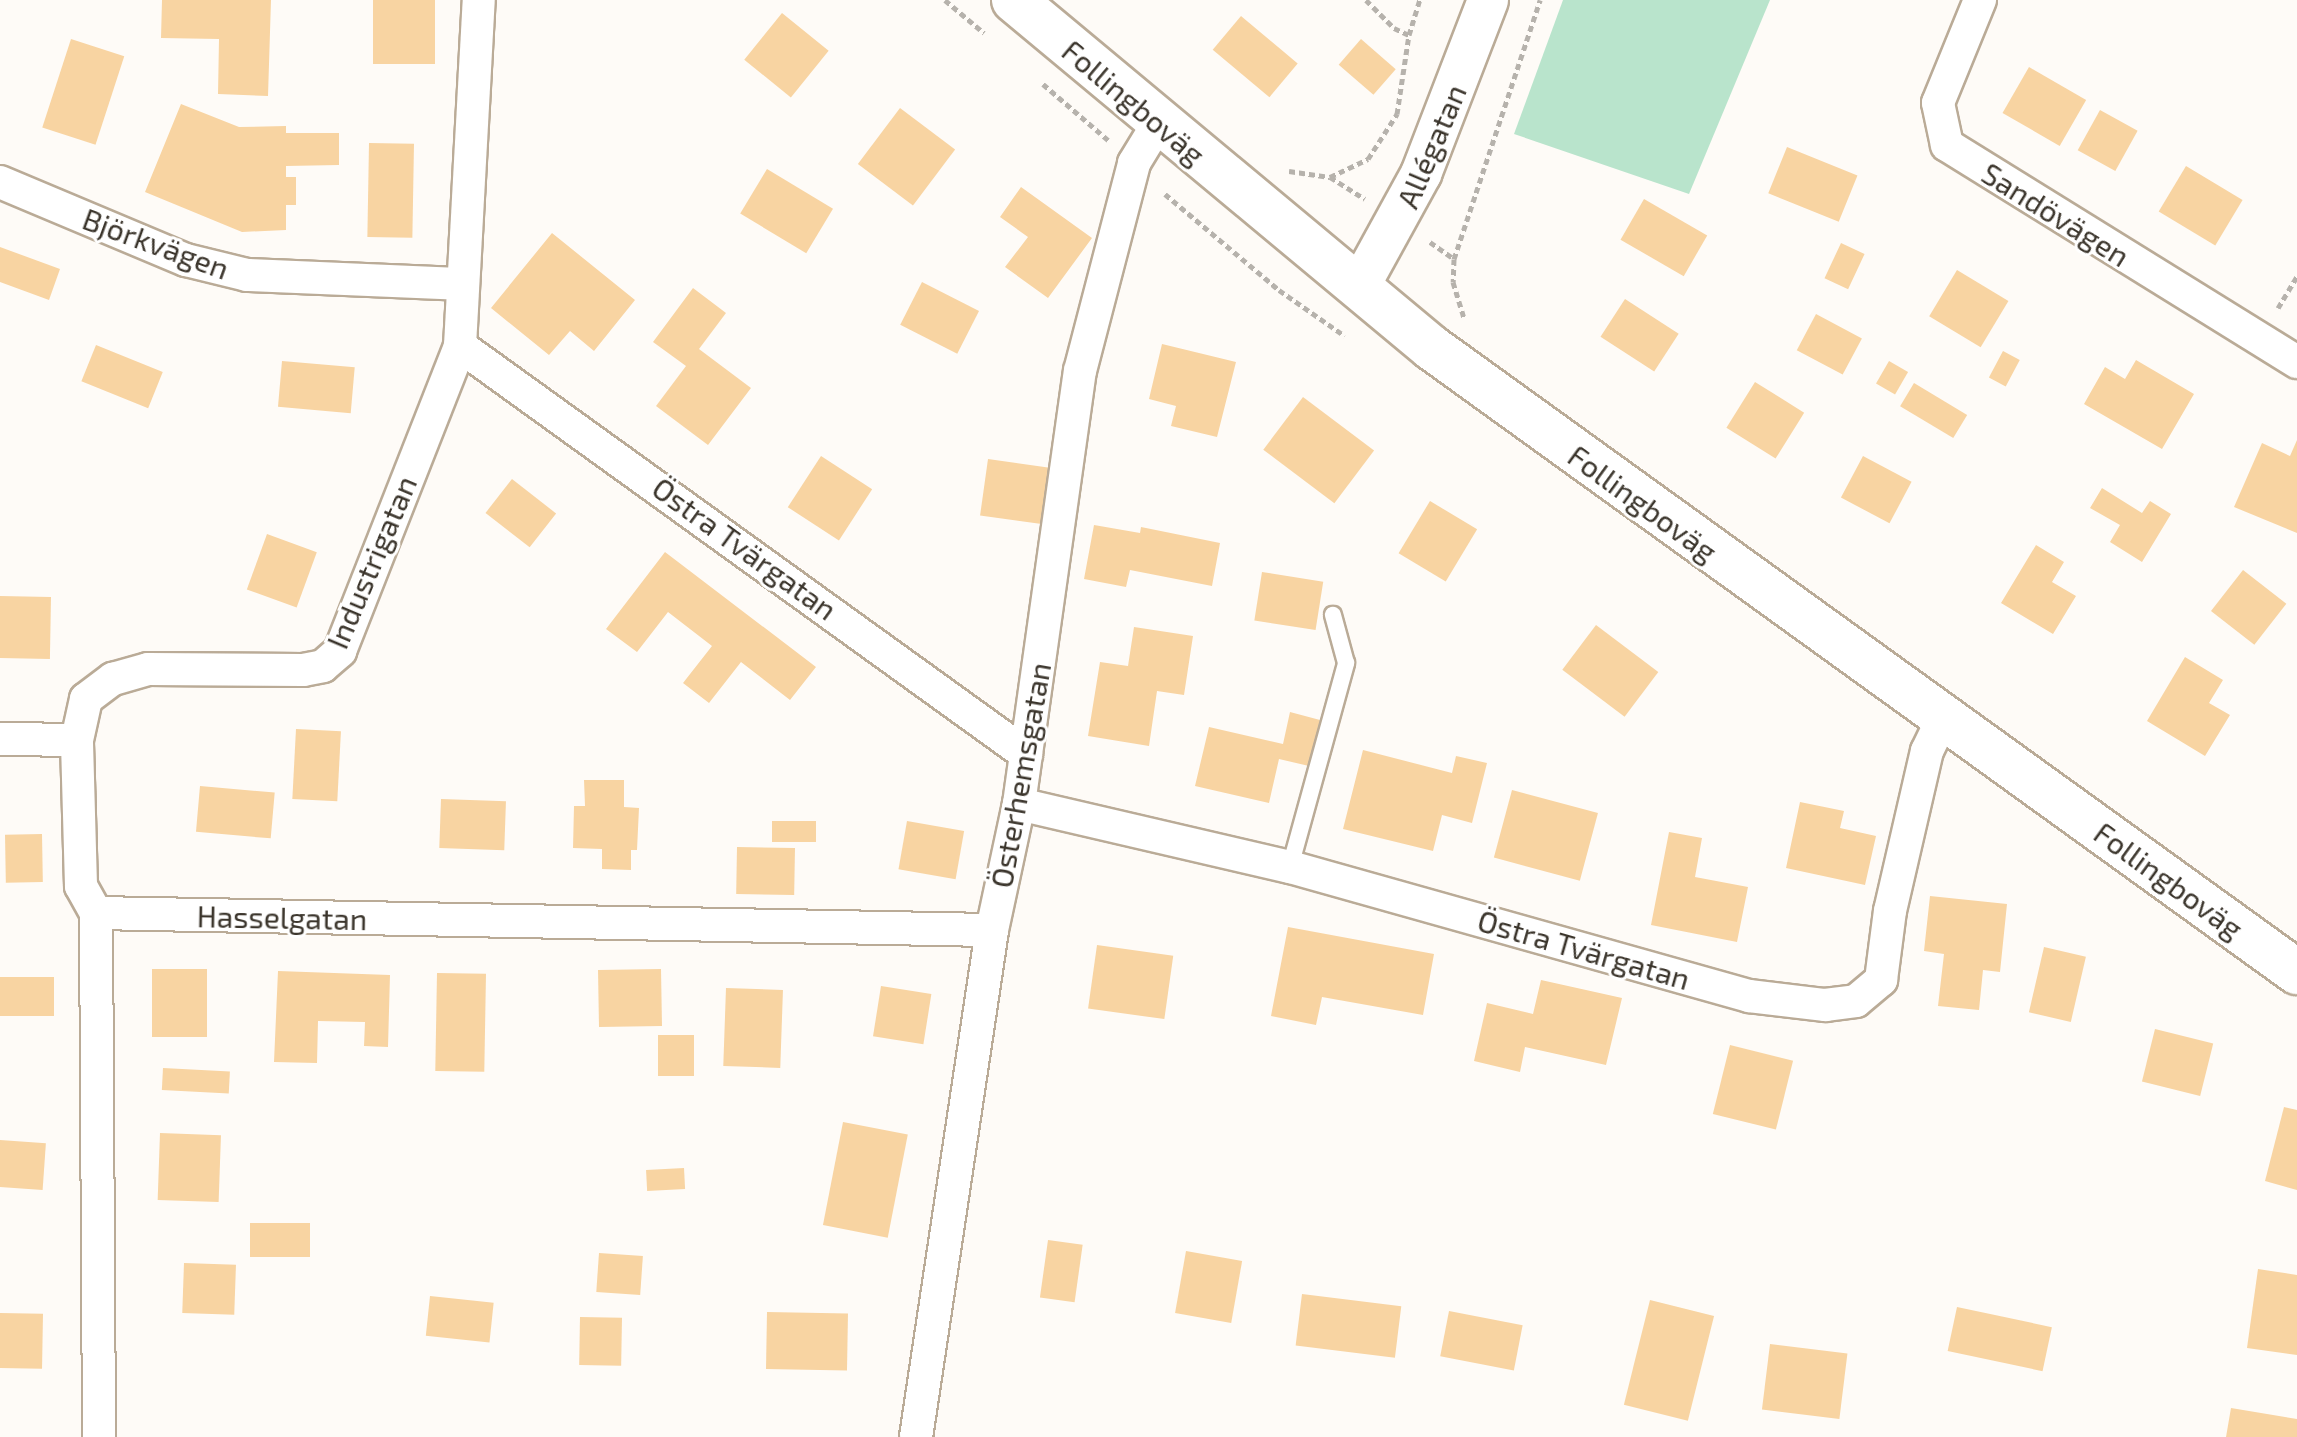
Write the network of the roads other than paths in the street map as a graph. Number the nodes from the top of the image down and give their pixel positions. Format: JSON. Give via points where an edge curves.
{"nodes":[{"id":1,"x":479,"y":0,"type":"edge"},
{"id":2,"x":1014,"y":0,"type":"edge"},
{"id":3,"x":1488,"y":0,"type":"edge"},
{"id":4,"x":1980,"y":0,"type":"edge"},
{"id":5,"x":1159,"y":122,"type":"junction"},
{"id":6,"x":0,"y":182,"type":"edge"},
{"id":7,"x":461,"y":284,"type":"junction"},
{"id":8,"x":1360,"y":285,"type":"junction"},
{"id":9,"x":460,"y":346,"type":"junction"},
{"id":10,"x":2297,"y":362,"type":"edge"},
{"id":11,"x":1333,"y":615,"type":"dead end"},
{"id":12,"x":1943,"y":718,"type":"junction"},
{"id":13,"x":0,"y":739,"type":"edge"},
{"id":14,"x":77,"y":740,"type":"junction"},
{"id":15,"x":1026,"y":754,"type":"junction"},
{"id":16,"x":1019,"y":804,"type":"junction"},
{"id":17,"x":1290,"y":867,"type":"junction"},
{"id":18,"x":96,"y":913,"type":"junction"},
{"id":19,"x":992,"y":930,"type":"junction"},
{"id":20,"x":2297,"y":972,"type":"edge"},
{"id":21,"x":99,"y":1437,"type":"edge"},
{"id":22,"x":916,"y":1437,"type":"edge"}],
"edges":[{"from":1,"to":7,"type":"street","name":"Industrigatan"},
{"from":2,"to":5,"type":"main road","name":"Follingboväg"},
{"from":3,"to":8,"type":"street","name":"Allégatan","via":[[1421,174]]},
{"from":4,"to":10,"type":"street","name":"Sandövägen","via":[[1938,103],[1947,145]]},
{"from":5,"to":8,"type":"main road","name":"Follingboväg"},
{"from":5,"to":15,"type":"street","name":"Österhemsgatan","via":[[1134,163],[1080,371]]},
{"from":6,"to":7,"type":"street","name":"Björkvägen","via":[[186,260],[247,275]]},
{"from":7,"to":9,"type":"street","name":"Industrigatan"},
{"from":8,"to":12,"type":"main road","name":"Follingboväg","via":[[1432,348]]},
{"from":9,"to":14,"type":"street","name":"Industrigatan","via":[[340,651],[323,666],[303,670],[148,669],[113,679],[86,699]]},
{"from":9,"to":15,"type":"street","name":"Östra Tvärgatan"},
{"from":11,"to":17,"type":"lane","via":[[1346,663]]},
{"from":12,"to":17,"type":"street","name":"Östra Tvärgatan","via":[[1927,751],[1890,911],[1881,980],[1856,1001],[1825,1005],[1749,996]]},
{"from":12,"to":20,"type":"main road","name":"Follingboväg"},
{"from":13,"to":14,"type":"street"},
{"from":14,"to":18,"type":"street","name":"Industrigatan","via":[[81,886]]},
{"from":15,"to":16,"type":"street","name":"Österhemsgatan"},
{"from":16,"to":17,"type":"street","name":"Östra Tvärgatan"},
{"from":16,"to":19,"type":"street","name":"Österhemsgatan"},
{"from":18,"to":19,"type":"street","name":"Hasselgatan"},
{"from":18,"to":21,"type":"street"},
{"from":19,"to":22,"type":"street","name":"Österhemsgatan"}]}
